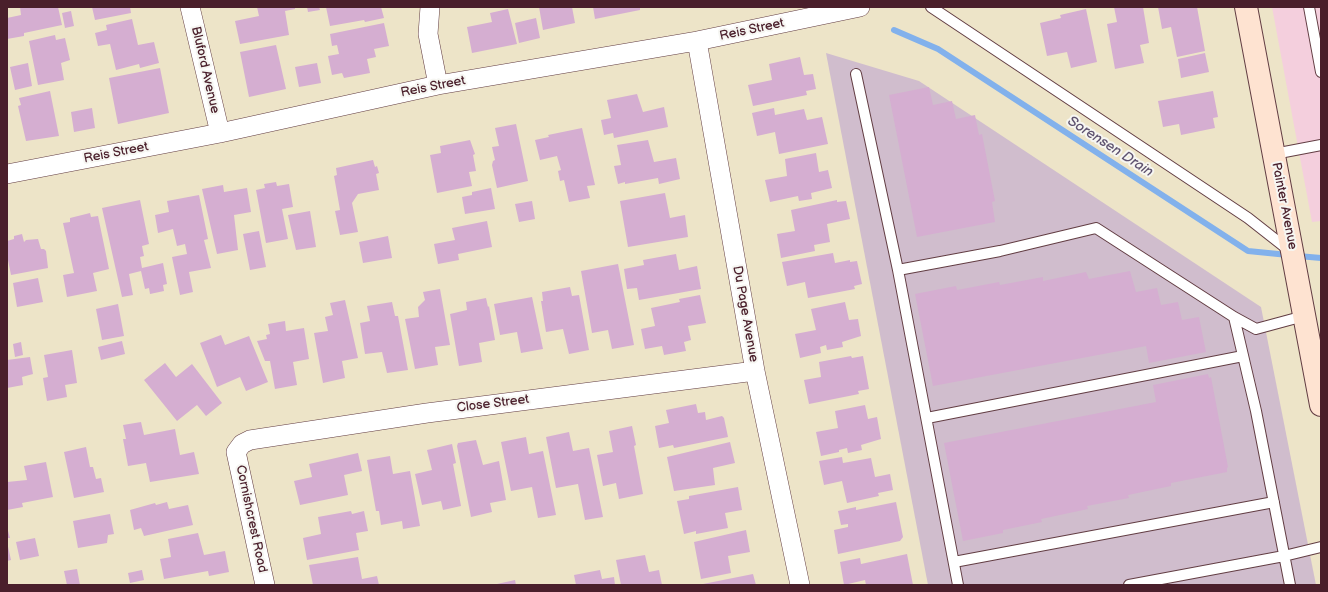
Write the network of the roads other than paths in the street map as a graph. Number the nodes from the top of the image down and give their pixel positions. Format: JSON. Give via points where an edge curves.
{"nodes":[{"id":1,"x":190,"y":7,"type":"edge"},
{"id":2,"x":430,"y":7,"type":"edge"},
{"id":3,"x":860,"y":7,"type":"edge"},
{"id":4,"x":931,"y":7,"type":"edge"},
{"id":5,"x":1246,"y":7,"type":"edge"},
{"id":6,"x":1309,"y":7,"type":"edge"},
{"id":7,"x":697,"y":41,"type":"junction"},
{"id":8,"x":1321,"y":72,"type":"edge"},
{"id":9,"x":856,"y":74,"type":"dead end"},
{"id":10,"x":438,"y":85,"type":"junction"},
{"id":11,"x":220,"y":133,"type":"junction"},
{"id":12,"x":1321,"y":145,"type":"edge"},
{"id":13,"x":1274,"y":154,"type":"junction"},
{"id":14,"x":7,"y":174,"type":"edge"},
{"id":15,"x":1291,"y":244,"type":"junction"},
{"id":16,"x":898,"y":270,"type":"junction"},
{"id":17,"x":1304,"y":316,"type":"junction"},
{"id":18,"x":1234,"y":317,"type":"junction"},
{"id":19,"x":1243,"y":356,"type":"junction"},
{"id":20,"x":755,"y":371,"type":"junction"},
{"id":21,"x":1321,"y":405,"type":"edge"},
{"id":22,"x":927,"y":418,"type":"junction"},
{"id":23,"x":236,"y":452,"type":"joint"},
{"id":24,"x":1274,"y":502,"type":"junction"},
{"id":25,"x":1321,"y":547,"type":"edge"},
{"id":26,"x":1284,"y":556,"type":"junction"},
{"id":27,"x":954,"y":562,"type":"junction"},
{"id":28,"x":265,"y":585,"type":"edge"},
{"id":29,"x":800,"y":585,"type":"edge"},
{"id":30,"x":958,"y":585,"type":"edge"},
{"id":31,"x":1129,"y":585,"type":"edge"},
{"id":32,"x":1290,"y":585,"type":"edge"}],
"edges":[{"from":1,"to":11,"type":"street","name":"Bluford Avenue"},
{"from":2,"to":10,"type":"street","via":[[428,34]]},
{"from":3,"to":7,"type":"street","name":"Reis Street"},
{"from":4,"to":15,"type":"lane"},
{"from":5,"to":13,"type":"street","name":"Painter Avenue"},
{"from":6,"to":8,"type":"lane"},
{"from":7,"to":10,"type":"street","name":"Reis Street"},
{"from":7,"to":20,"type":"street","name":"Du Page Avenue"},
{"from":9,"to":16,"type":"lane"},
{"from":10,"to":11,"type":"street","name":"Reis Street"},
{"from":11,"to":14,"type":"street","name":"Reis Street"},
{"from":12,"to":13,"type":"lane"},
{"from":13,"to":15,"type":"street","name":"Painter Avenue"},
{"from":15,"to":17,"type":"street","name":"Painter Avenue"},
{"from":16,"to":18,"type":"lane","via":[[1000,251],[1096,228]]},
{"from":16,"to":22,"type":"lane"},
{"from":17,"to":18,"type":"lane","via":[[1256,329]]},
{"from":17,"to":21,"type":"street","name":"Painter Avenue"},
{"from":18,"to":19,"type":"lane"},
{"from":19,"to":22,"type":"lane"},
{"from":19,"to":24,"type":"lane"},
{"from":20,"to":23,"type":"street","name":"Close Street","via":[[427,412],[250,440],[242,444]]},
{"from":20,"to":29,"type":"street","name":"Du Page Avenue"},
{"from":22,"to":27,"type":"lane"},
{"from":23,"to":28,"type":"street","name":"Cornishcrest Road"},
{"from":24,"to":26,"type":"lane"},
{"from":24,"to":27,"type":"lane"},
{"from":25,"to":26,"type":"lane"},
{"from":26,"to":31,"type":"lane"},
{"from":26,"to":32,"type":"lane"},
{"from":27,"to":30,"type":"lane"}]}
